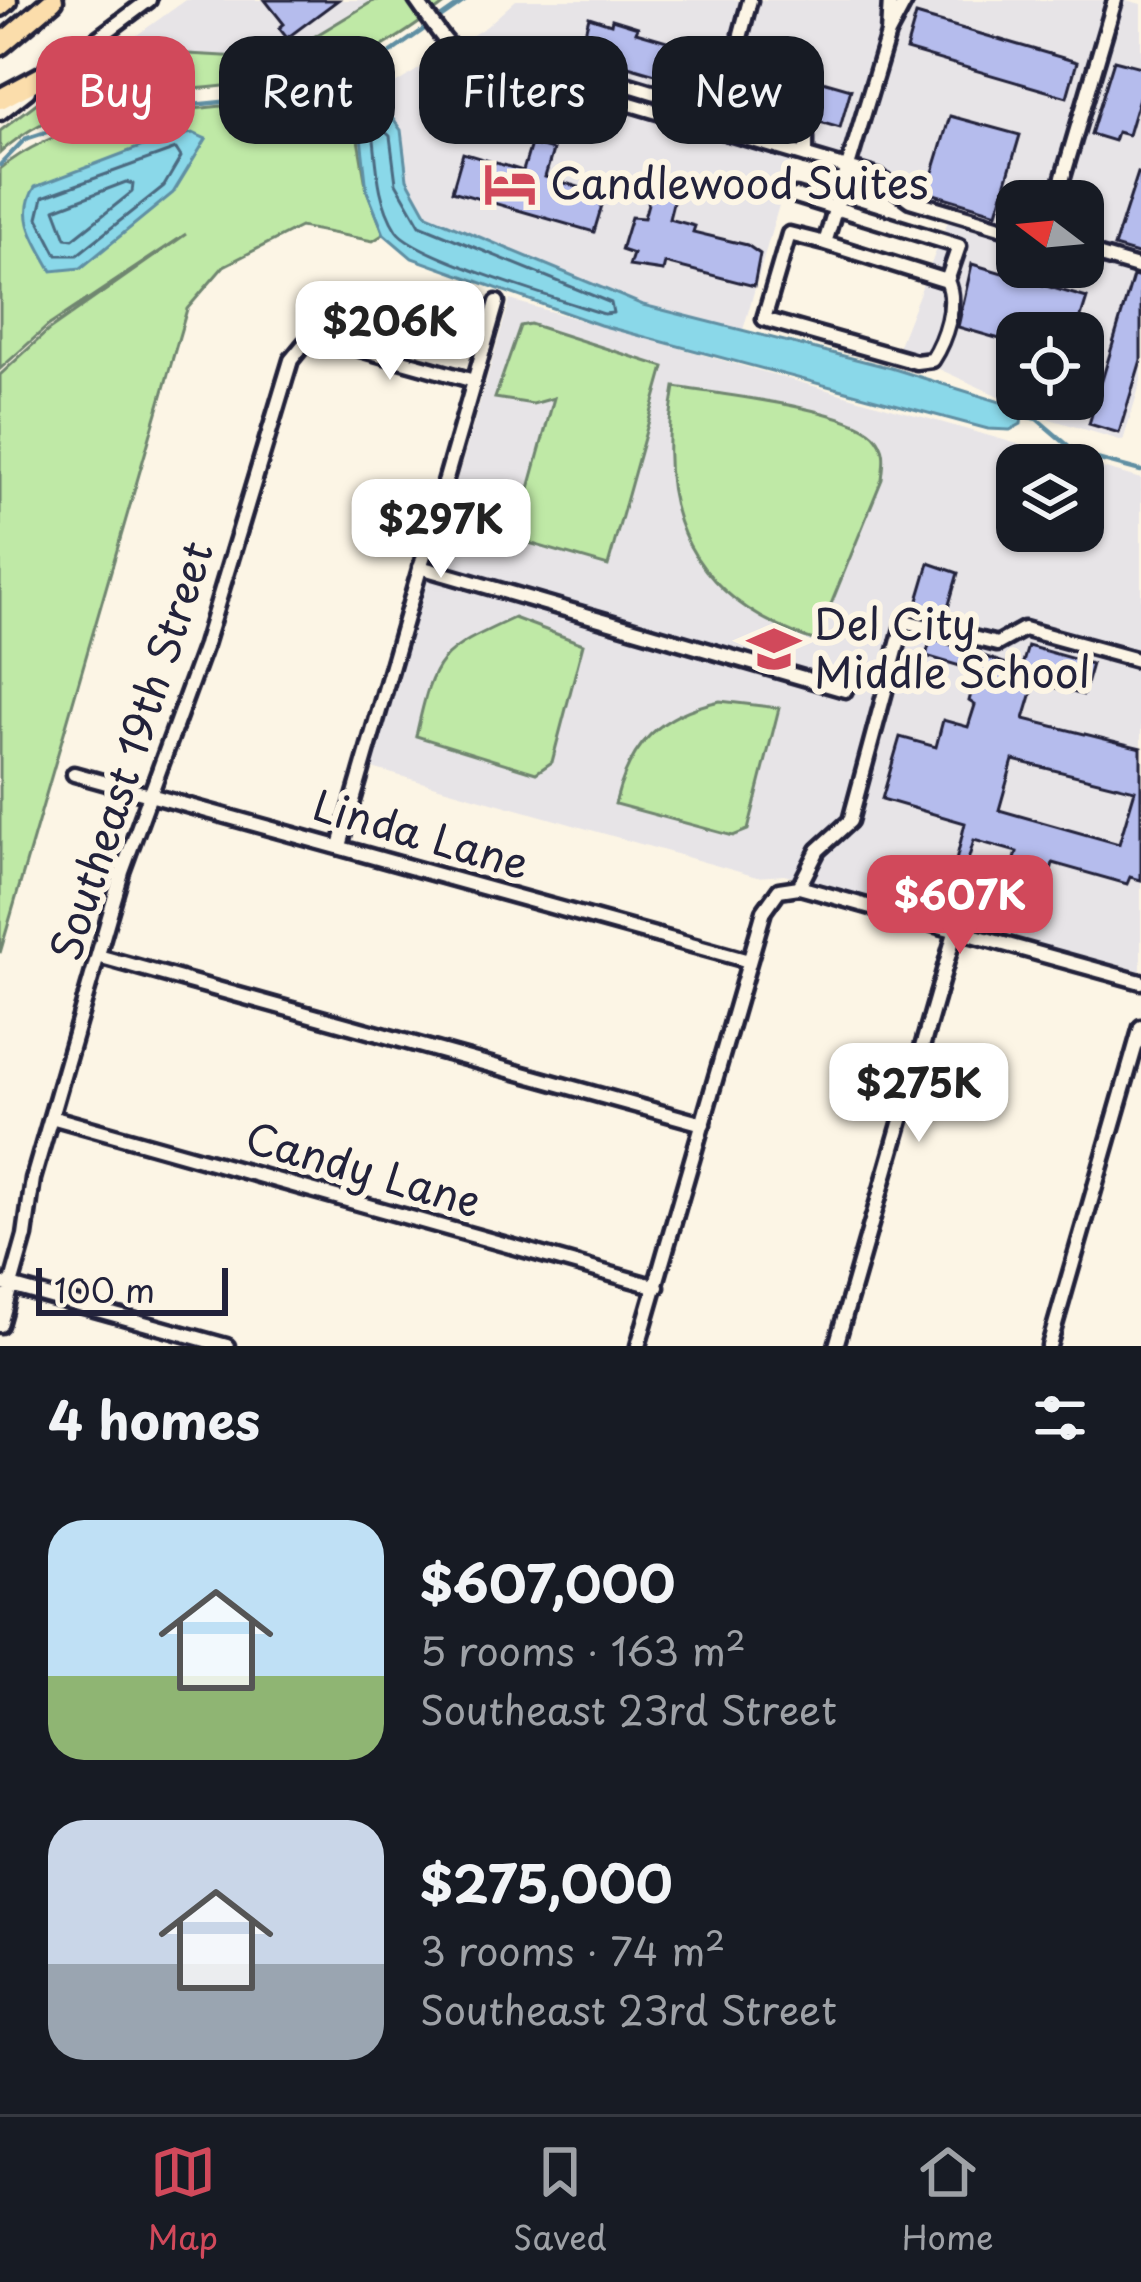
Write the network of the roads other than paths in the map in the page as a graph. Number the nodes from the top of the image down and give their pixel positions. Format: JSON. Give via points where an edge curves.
{"nodes":[{"id":1,"x":53,"y":0,"type":"edge"},
{"id":2,"x":149,"y":0,"type":"edge"},
{"id":3,"x":416,"y":0,"type":"edge"},
{"id":4,"x":750,"y":0,"type":"edge"},
{"id":5,"x":890,"y":0,"type":"edge"},
{"id":6,"x":906,"y":0,"type":"edge"},
{"id":7,"x":1114,"y":0,"type":"edge"},
{"id":8,"x":741,"y":34,"type":"dead end"},
{"id":9,"x":888,"y":34,"type":"junction"},
{"id":10,"x":101,"y":36,"type":"edge"},
{"id":11,"x":0,"y":45,"type":"edge"},
{"id":12,"x":36,"y":80,"type":"edge"},
{"id":13,"x":36,"y":85,"type":"edge"},
{"id":14,"x":0,"y":99,"type":"edge"},
{"id":15,"x":652,"y":111,"type":"edge"},
{"id":16,"x":0,"y":113,"type":"edge"},
{"id":17,"x":765,"y":144,"type":"edge"},
{"id":18,"x":806,"y":144,"type":"edge"},
{"id":19,"x":806,"y":156,"type":"junction"},
{"id":20,"x":848,"y":169,"type":"junction"},
{"id":21,"x":1062,"y":180,"type":"edge"},
{"id":22,"x":796,"y":196,"type":"dead end"},
{"id":23,"x":836,"y":208,"type":"junction"},
{"id":24,"x":996,"y":226,"type":"edge"},
{"id":25,"x":825,"y":244,"type":"junction"},
{"id":26,"x":1104,"y":257,"type":"edge"},
{"id":27,"x":1141,"y":268,"type":"edge"},
{"id":28,"x":947,"y":281,"type":"junction"},
{"id":29,"x":497,"y":302,"type":"dead end"},
{"id":30,"x":474,"y":382,"type":"junction"},
{"id":31,"x":420,"y":567,"type":"junction"},
{"id":32,"x":1141,"y":661,"type":"edge"},
{"id":33,"x":845,"y":690,"type":"dead end"},
{"id":34,"x":74,"y":773,"type":"dead end"},
{"id":35,"x":151,"y":794,"type":"junction"},
{"id":36,"x":340,"y":846,"type":"junction"},
{"id":37,"x":799,"y":887,"type":"junction"},
{"id":38,"x":967,"y":891,"type":"dead end"},
{"id":39,"x":956,"y":931,"type":"junction"},
{"id":40,"x":98,"y":956,"type":"junction"},
{"id":41,"x":749,"y":962,"type":"junction"},
{"id":42,"x":1141,"y":982,"type":"edge"},
{"id":43,"x":1141,"y":1027,"type":"edge"},
{"id":44,"x":51,"y":1118,"type":"junction"},
{"id":45,"x":703,"y":1124,"type":"junction"},
{"id":46,"x":6,"y":1285,"type":"edge"},
{"id":47,"x":657,"y":1287,"type":"junction"},
{"id":48,"x":0,"y":1325,"type":"edge"},
{"id":49,"x":199,"y":1342,"type":"edge"},
{"id":50,"x":227,"y":1346,"type":"edge"},
{"id":51,"x":638,"y":1346,"type":"edge"},
{"id":52,"x":836,"y":1346,"type":"edge"},
{"id":53,"x":1049,"y":1346,"type":"edge"}],
"edges":[{"from":1,"to":11,"type":"highway"},
{"from":2,"to":10,"type":"street"},
{"from":3,"to":15,"type":"street","via":[[477,69],[522,72]]},
{"from":4,"to":8,"type":"street"},
{"from":5,"to":9,"type":"street"},
{"from":6,"to":9,"type":"street"},
{"from":7,"to":21,"type":"street"},
{"from":9,"to":20,"type":"street"},
{"from":12,"to":14,"type":"highway"},
{"from":13,"to":16,"type":"street"},
{"from":17,"to":19,"type":"street"},
{"from":18,"to":19,"type":"street"},
{"from":19,"to":20,"type":"street"},
{"from":20,"to":23,"type":"street"},
{"from":20,"to":24,"type":"street","via":[[878,177],[910,200]]},
{"from":22,"to":23,"type":"street"},
{"from":23,"to":25,"type":"street"},
{"from":23,"to":28,"type":"street","via":[[958,246]]},
{"from":25,"to":28,"type":"street"},
{"from":25,"to":28,"type":"street","via":[[789,233],[764,319],[932,360],[953,294]]},
{"from":26,"to":27,"type":"street"},
{"from":29,"to":30,"type":"street"},
{"from":30,"to":31,"type":"street"},
{"from":30,"to":35,"type":"street","name":"Southeast 19th Street","via":[[324,339],[305,343],[291,360]]},
{"from":31,"to":33,"type":"street"},
{"from":31,"to":36,"type":"street"},
{"from":32,"to":37,"type":"street","via":[[1024,629],[997,644],[904,621],[850,821],[818,850]]},
{"from":34,"to":35,"type":"street","name":"Linda Lane"},
{"from":35,"to":36,"type":"street","name":"Linda Lane"},
{"from":35,"to":40,"type":"street","name":"Southeast 19th Street"},
{"from":36,"to":41,"type":"street","name":"Linda Lane"},
{"from":37,"to":39,"type":"street"},
{"from":37,"to":41,"type":"street","via":[[779,890],[764,911]]},
{"from":38,"to":39,"type":"street"},
{"from":39,"to":42,"type":"street"},
{"from":39,"to":52,"type":"street"},
{"from":40,"to":44,"type":"street","name":"Southeast 19th Street"},
{"from":40,"to":45,"type":"street"},
{"from":41,"to":45,"type":"street"},
{"from":43,"to":53,"type":"street"},
{"from":44,"to":46,"type":"street","name":"Southeast 19th Street"},
{"from":44,"to":47,"type":"street","name":"Candy Lane"},
{"from":45,"to":47,"type":"street"},
{"from":46,"to":48,"type":"street","name":"Southeast 19th Street"},
{"from":46,"to":49,"type":"street"},
{"from":47,"to":51,"type":"street"},
{"from":49,"to":50,"type":"street"}]}
